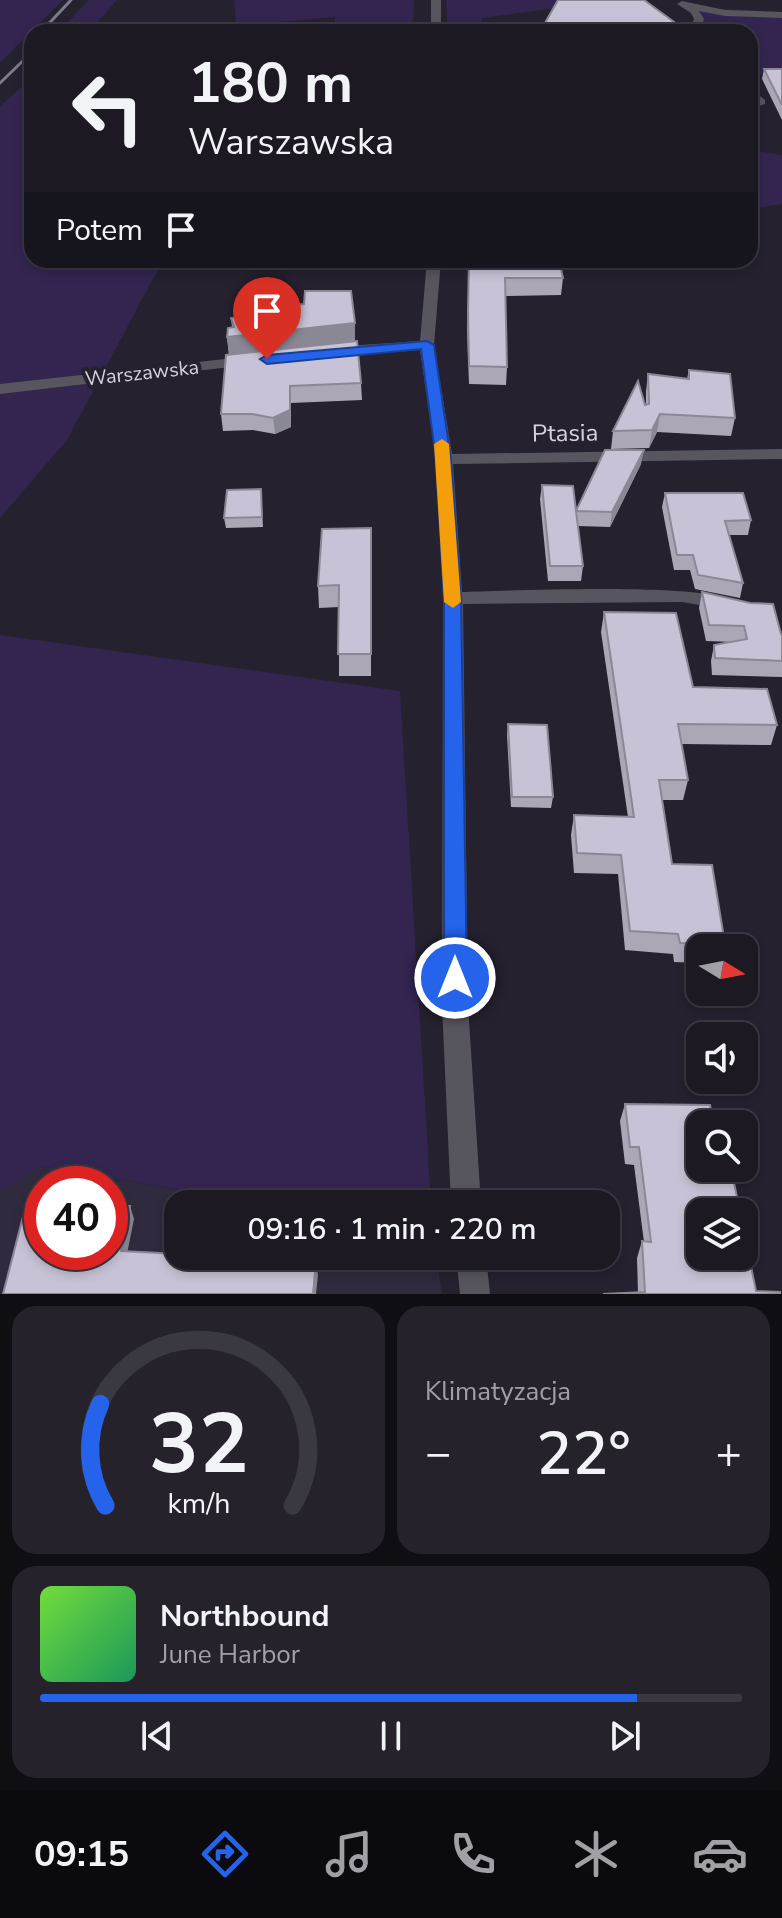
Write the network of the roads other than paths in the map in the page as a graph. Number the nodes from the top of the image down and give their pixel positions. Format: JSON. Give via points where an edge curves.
{"nodes":[{"id":1,"x":436,"y":0,"type":"edge"},
{"id":2,"x":680,"y":3,"type":"edge"},
{"id":3,"x":782,"y":15,"type":"edge"},
{"id":4,"x":436,"y":24,"type":"edge"},
{"id":5,"x":697,"y":24,"type":"edge"},
{"id":6,"x":433,"y":268,"type":"edge"},
{"id":7,"x":427,"y":345,"type":"junction"},
{"id":8,"x":322,"y":353,"type":"edge"},
{"id":9,"x":275,"y":358,"type":"edge"},
{"id":10,"x":0,"y":389,"type":"edge"},
{"id":11,"x":782,"y":454,"type":"edge"},
{"id":12,"x":444,"y":459,"type":"junction"},
{"id":13,"x":453,"y":598,"type":"junction"},
{"id":14,"x":743,"y":606,"type":"edge"},
{"id":15,"x":465,"y":1190,"type":"edge"},
{"id":16,"x":472,"y":1270,"type":"edge"},
{"id":17,"x":475,"y":1294,"type":"edge"}],
"edges":[{"from":1,"to":4,"type":"street"},
{"from":2,"to":3,"type":"street","via":[[725,13]]},
{"from":2,"to":5,"type":"street","via":[[695,11]]},
{"from":6,"to":7,"type":"street"},
{"from":7,"to":8,"type":"street"},
{"from":7,"to":12,"type":"street"},
{"from":9,"to":10,"type":"street","name":"Warszawska"},
{"from":11,"to":12,"type":"street","name":"Ptasia"},
{"from":12,"to":13,"type":"street"},
{"from":13,"to":14,"type":"street","via":[[682,596]]},
{"from":13,"to":15,"type":"street","via":[[455,1005]]},
{"from":16,"to":17,"type":"street"}]}
